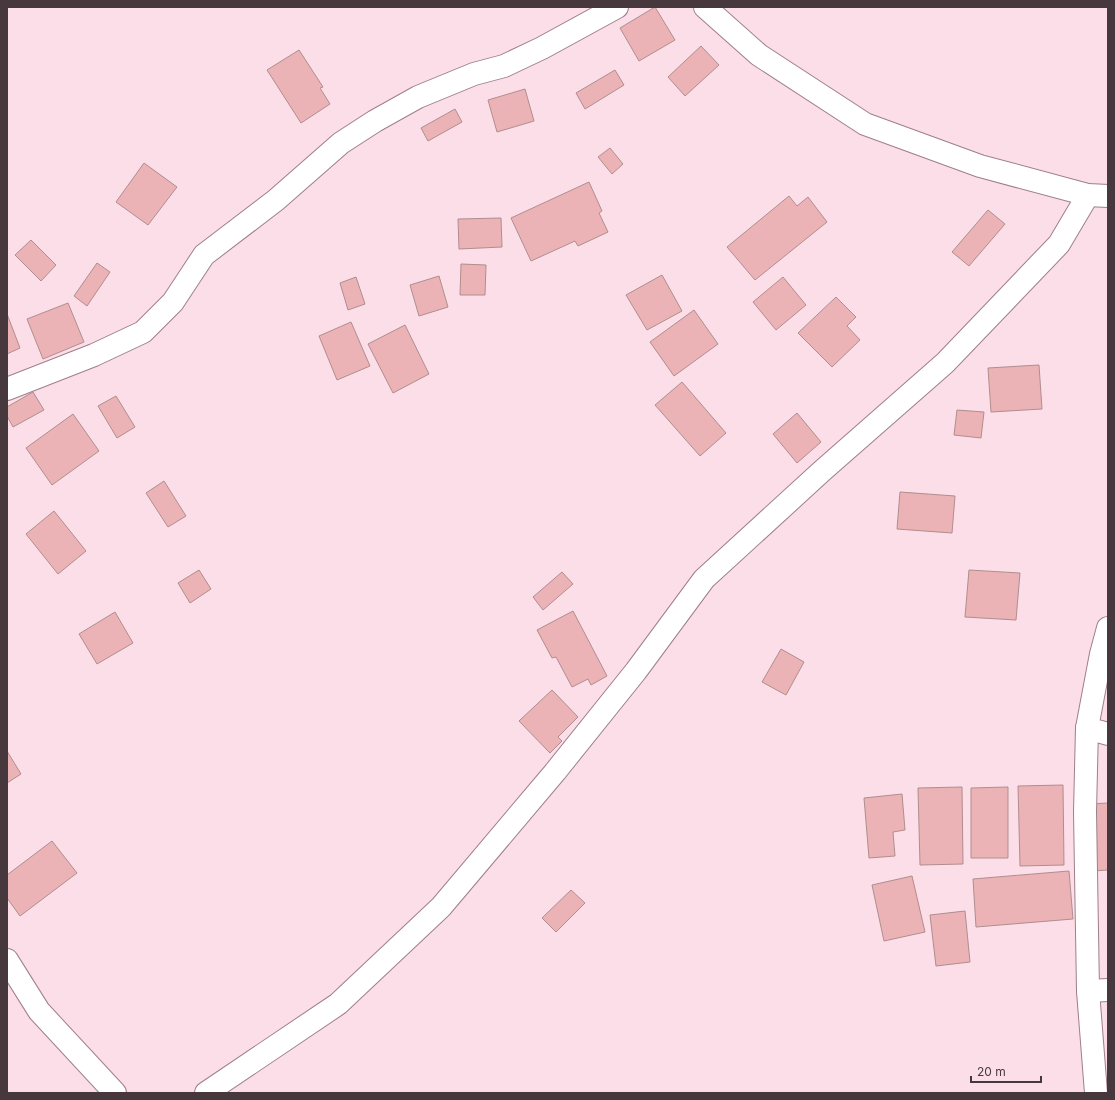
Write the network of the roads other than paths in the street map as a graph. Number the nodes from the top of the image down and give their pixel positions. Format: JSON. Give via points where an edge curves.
{"nodes":[{"id":1,"x":617,"y":7,"type":"edge"},
{"id":2,"x":705,"y":7,"type":"edge"},
{"id":3,"x":1098,"y":195,"type":"edge"},
{"id":4,"x":7,"y":389,"type":"edge"},
{"id":5,"x":1108,"y":628,"type":"edge"},
{"id":6,"x":1087,"y":728,"type":"junction"},
{"id":7,"x":1108,"y":734,"type":"edge"},
{"id":8,"x":7,"y":960,"type":"edge"},
{"id":9,"x":1098,"y":991,"type":"edge"},
{"id":10,"x":115,"y":1093,"type":"edge"},
{"id":11,"x":206,"y":1093,"type":"edge"},
{"id":12,"x":1096,"y":1093,"type":"edge"}],
"edges":[{"from":1,"to":4,"type":"street","via":[[504,66],[474,74],[418,97],[375,121],[341,143],[276,200],[204,255],[173,302],[143,332],[94,355]]},
{"from":2,"to":3,"type":"street","via":[[759,55],[865,124],[980,166]]},
{"from":3,"to":11,"type":"street","via":[[1059,244],[945,363],[704,579],[636,671],[441,907],[338,1004]]},
{"from":5,"to":6,"type":"street"},
{"from":6,"to":7,"type":"street"},
{"from":6,"to":9,"type":"street","via":[[1085,812]]},
{"from":8,"to":10,"type":"street","via":[[39,1011]]},
{"from":9,"to":12,"type":"street"}]}
